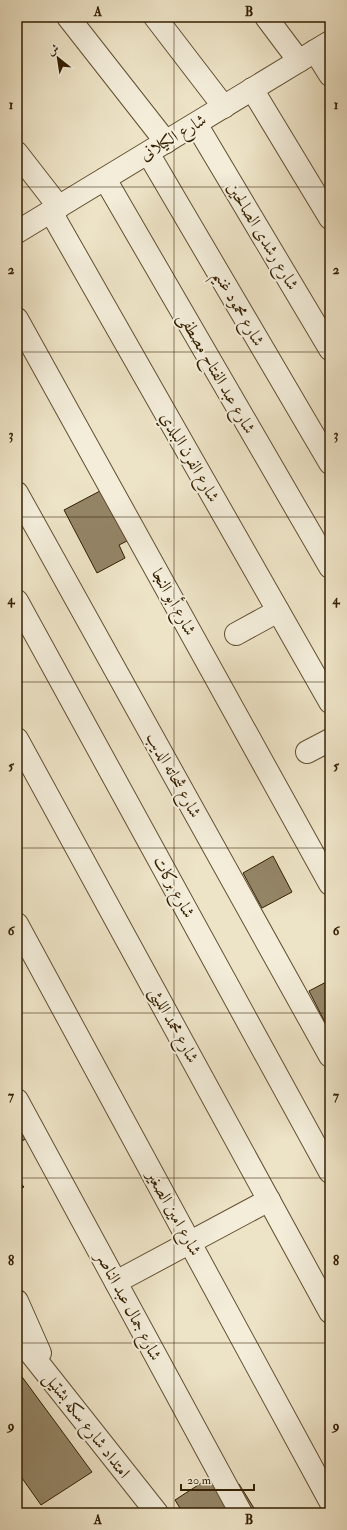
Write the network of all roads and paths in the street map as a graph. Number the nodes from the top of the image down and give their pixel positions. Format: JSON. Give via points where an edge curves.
{"nodes":[{"id":1,"x":68,"y":17,"type":"edge"},
{"id":2,"x":155,"y":17,"type":"edge"},
{"id":3,"x":266,"y":17,"type":"edge"},
{"id":4,"x":315,"y":51,"type":"edge"},
{"id":5,"x":330,"y":76,"type":"edge"},
{"id":6,"x":252,"y":90,"type":"junction"},
{"id":7,"x":224,"y":106,"type":"junction"},
{"id":8,"x":196,"y":124,"type":"junction"},
{"id":9,"x":166,"y":142,"type":"junction"},
{"id":10,"x":17,"y":153,"type":"edge"},
{"id":11,"x":148,"y":153,"type":"junction"},
{"id":12,"x":105,"y":179,"type":"junction"},
{"id":13,"x":55,"y":210,"type":"junction"},
{"id":14,"x":330,"y":218,"type":"edge"},
{"id":15,"x":17,"y":232,"type":"edge"},
{"id":16,"x":17,"y":319,"type":"edge"},
{"id":17,"x":330,"y":349,"type":"edge"},
{"id":18,"x":330,"y":463,"type":"edge"},
{"id":19,"x":17,"y":493,"type":"edge"},
{"id":20,"x":330,"y":566,"type":"edge"},
{"id":21,"x":17,"y":601,"type":"edge"},
{"id":22,"x":278,"y":611,"type":"junction"},
{"id":23,"x":236,"y":634,"type":"dead end"},
{"id":24,"x":330,"y":702,"type":"edge"},
{"id":25,"x":17,"y":739,"type":"edge"},
{"id":26,"x":330,"y":740,"type":"edge"},
{"id":27,"x":307,"y":752,"type":"dead end"},
{"id":28,"x":330,"y":884,"type":"edge"},
{"id":29,"x":17,"y":924,"type":"edge"},
{"id":30,"x":330,"y":1056,"type":"edge"},
{"id":31,"x":17,"y":1100,"type":"edge"},
{"id":32,"x":330,"y":1172,"type":"edge"},
{"id":33,"x":269,"y":1200,"type":"junction"},
{"id":34,"x":190,"y":1243,"type":"junction"},
{"id":35,"x":116,"y":1282,"type":"junction"},
{"id":36,"x":17,"y":1301,"type":"edge"},
{"id":37,"x":330,"y":1312,"type":"edge"},
{"id":38,"x":17,"y":1336,"type":"edge"},
{"id":39,"x":50,"y":1377,"type":"junction"},
{"id":40,"x":330,"y":1501,"type":"edge"},
{"id":41,"x":157,"y":1513,"type":"edge"},
{"id":42,"x":241,"y":1513,"type":"edge"}],
"edges":[{"from":1,"to":9,"type":"street"},
{"from":2,"to":7,"type":"street"},
{"from":3,"to":4,"type":"street"},
{"from":4,"to":5,"type":"street"},
{"from":4,"to":6,"type":"street","name":"شارع الكيلانى"},
{"from":6,"to":7,"type":"street","name":"شارع الكيلانى"},
{"from":6,"to":14,"type":"street"},
{"from":7,"to":8,"type":"street","name":"شارع الكيلانى"},
{"from":8,"to":9,"type":"street","name":"شارع الكيلانى"},
{"from":8,"to":17,"type":"street","name":"شارع رشدى الصالحين"},
{"from":9,"to":11,"type":"street","name":"شارع الكيلانى"},
{"from":10,"to":13,"type":"street","name":"شارع الفرن البلدي"},
{"from":11,"to":12,"type":"street","name":"شارع الكيلانى"},
{"from":11,"to":18,"type":"street","name":"شارع محمود غنيم"},
{"from":12,"to":13,"type":"street","name":"شارع الكيلانى"},
{"from":12,"to":20,"type":"street","name":"شارع عبد الفتاح مصطفى"},
{"from":13,"to":15,"type":"street","name":"شارع الكيلانى"},
{"from":13,"to":22,"type":"street","name":"شارع الفرن البلدي"},
{"from":16,"to":28,"type":"street","name":"شارع أبو النجا"},
{"from":19,"to":30,"type":"street","name":"شارع شحاته الديب"},
{"from":21,"to":32,"type":"street","name":"شارع بركات"},
{"from":22,"to":23,"type":"street"},
{"from":22,"to":24,"type":"street","name":"شارع الفرن البلدي"},
{"from":25,"to":33,"type":"street","name":"شارع محمد الليثى"},
{"from":26,"to":27,"type":"street"},
{"from":29,"to":34,"type":"street","name":"شارع امين الصغير"},
{"from":31,"to":35,"type":"street","name":"شارع جمال عبد الناصر"},
{"from":33,"to":34,"type":"street"},
{"from":33,"to":37,"type":"street","name":"شارع محمد الليثى"},
{"from":34,"to":35,"type":"street"},
{"from":34,"to":40,"type":"street","name":"شارع امين الصغير"},
{"from":35,"to":42,"type":"street","name":"شارع جمال عبد الناصر"},
{"from":36,"to":39,"type":"street"},
{"from":38,"to":39,"type":"street","name":"امتداد شارع سكه بشتيل"},
{"from":39,"to":41,"type":"street","name":"امتداد شارع سكه بشتيل"}]}
